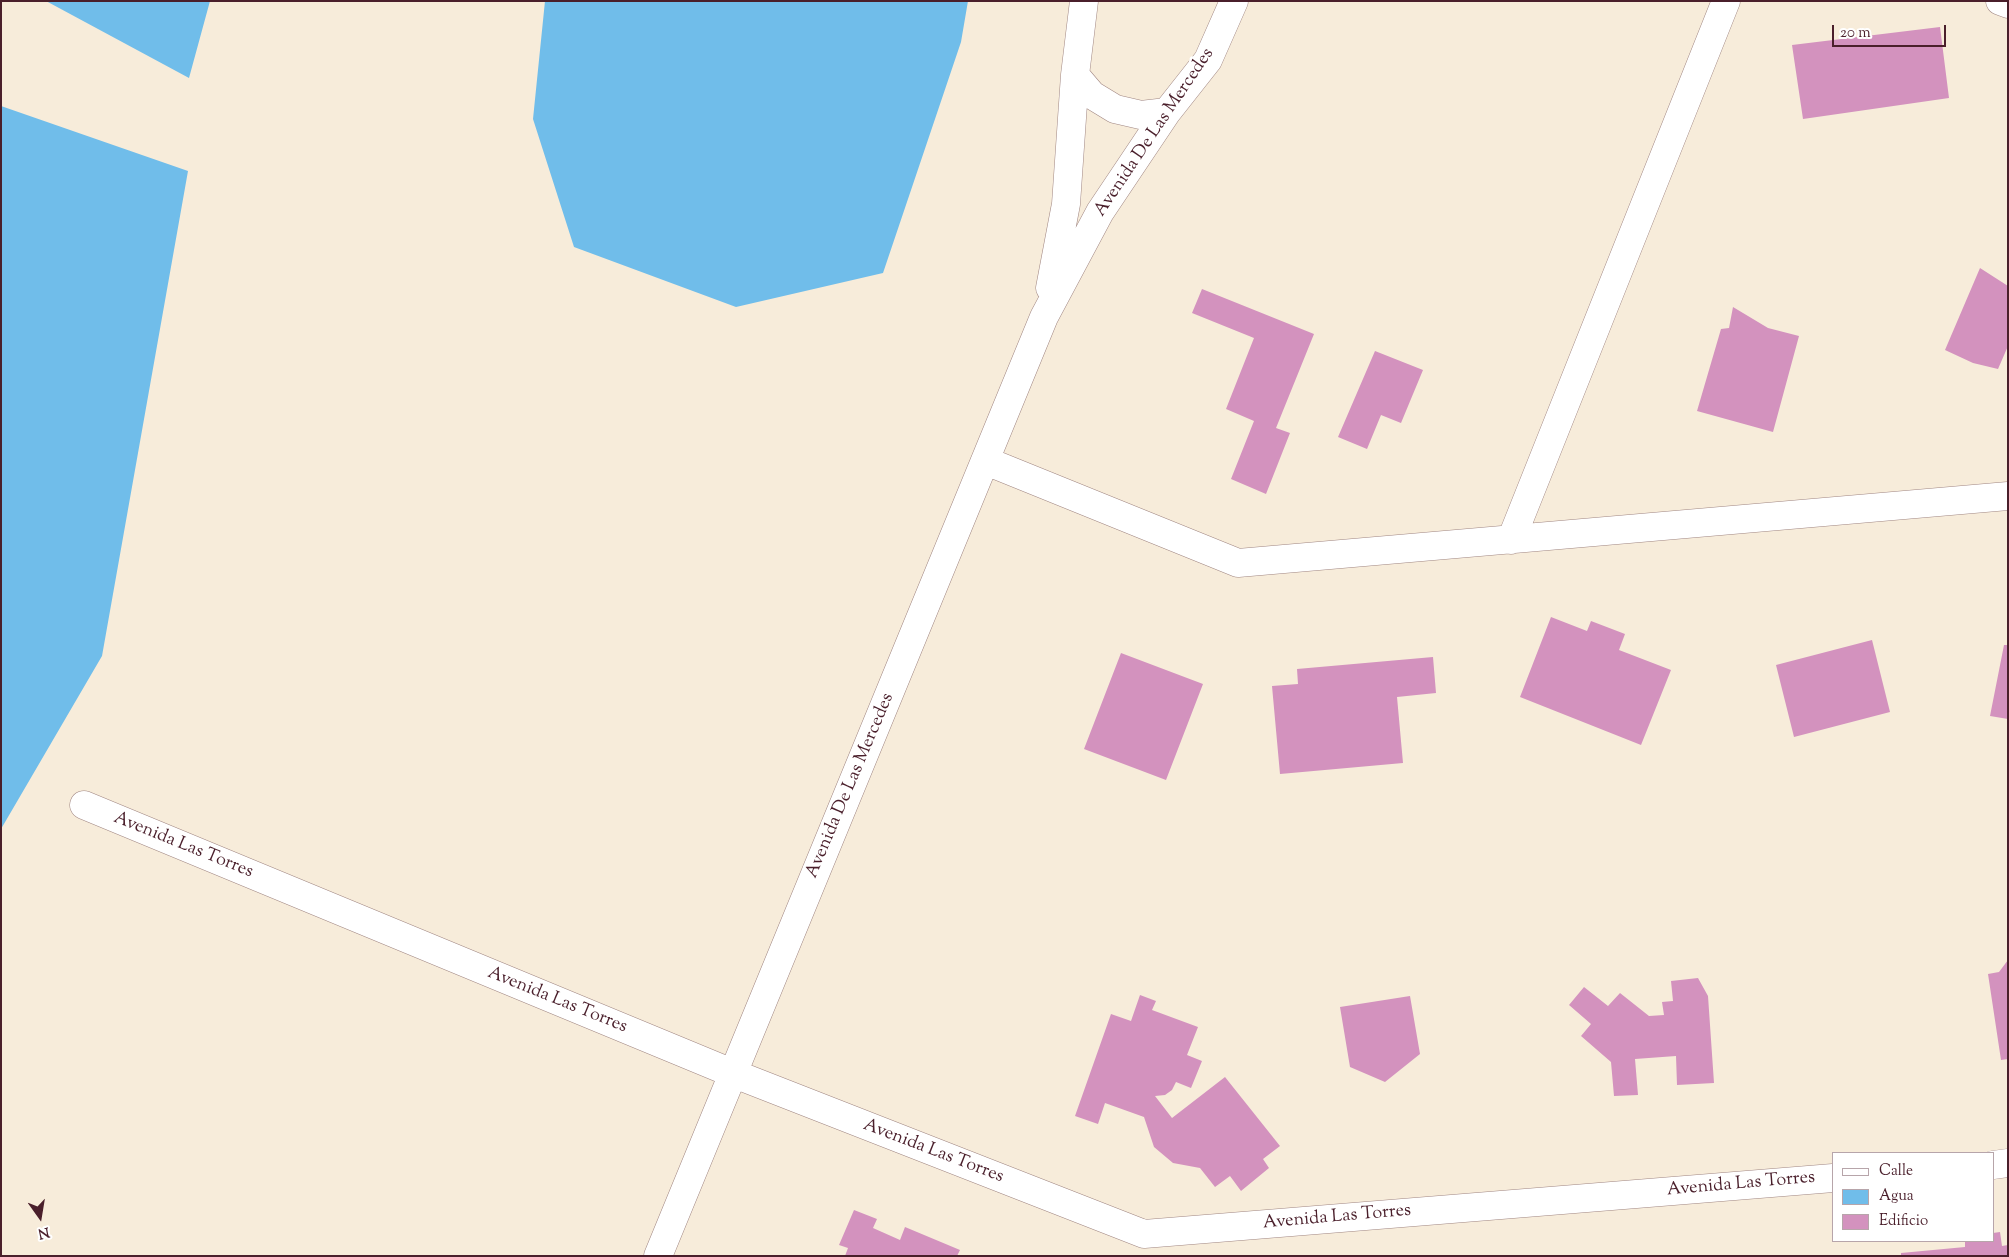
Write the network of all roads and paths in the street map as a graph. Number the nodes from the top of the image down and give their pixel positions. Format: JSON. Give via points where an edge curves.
{"nodes":[{"id":1,"x":1084,"y":1,"type":"edge"},
{"id":2,"x":1234,"y":1,"type":"edge"},
{"id":3,"x":1726,"y":1,"type":"edge"},
{"id":4,"x":2000,"y":1,"type":"edge"},
{"id":5,"x":2008,"y":4,"type":"edge"},
{"id":6,"x":1075,"y":75,"type":"junction"},
{"id":7,"x":1167,"y":112,"type":"junction"},
{"id":8,"x":1044,"y":317,"type":"junction"},
{"id":9,"x":986,"y":461,"type":"junction"},
{"id":10,"x":2008,"y":496,"type":"edge"},
{"id":11,"x":1511,"y":540,"type":"junction"},
{"id":12,"x":84,"y":805,"type":"dead end"},
{"id":13,"x":732,"y":1074,"type":"junction"},
{"id":14,"x":2008,"y":1164,"type":"edge"},
{"id":15,"x":1994,"y":1165,"type":"edge"},
{"id":16,"x":1832,"y":1178,"type":"edge"},
{"id":17,"x":658,"y":1256,"type":"edge"}],
"edges":[{"from":1,"to":6,"type":"lane","name":"Avenida De Las Mercedes"},
{"from":2,"to":7,"type":"lane","name":"Avenida De Las Mercedes","via":[[1208,60]]},
{"from":3,"to":11,"type":"lane"},
{"from":4,"to":5,"type":"lane"},
{"from":6,"to":7,"type":"lane","via":[[1092,95],[1115,109],[1141,115]]},
{"from":6,"to":8,"type":"lane","name":"Avenida De Las Mercedes","via":[[1066,204]]},
{"from":7,"to":8,"type":"lane","name":"Avenida De Las Mercedes","via":[[1100,212]]},
{"from":8,"to":9,"type":"lane","name":"Avenida De Las Mercedes"},
{"from":9,"to":11,"type":"lane","via":[[1238,563]]},
{"from":9,"to":13,"type":"lane","name":"Avenida De Las Mercedes"},
{"from":10,"to":11,"type":"lane"},
{"from":12,"to":13,"type":"lane","name":"Avenida Las Torres"},
{"from":13,"to":16,"type":"lane","name":"Avenida Las Torres","via":[[1144,1234]]},
{"from":13,"to":17,"type":"lane","name":"Avenida De Las Mercedes"},
{"from":14,"to":15,"type":"lane"}]}
